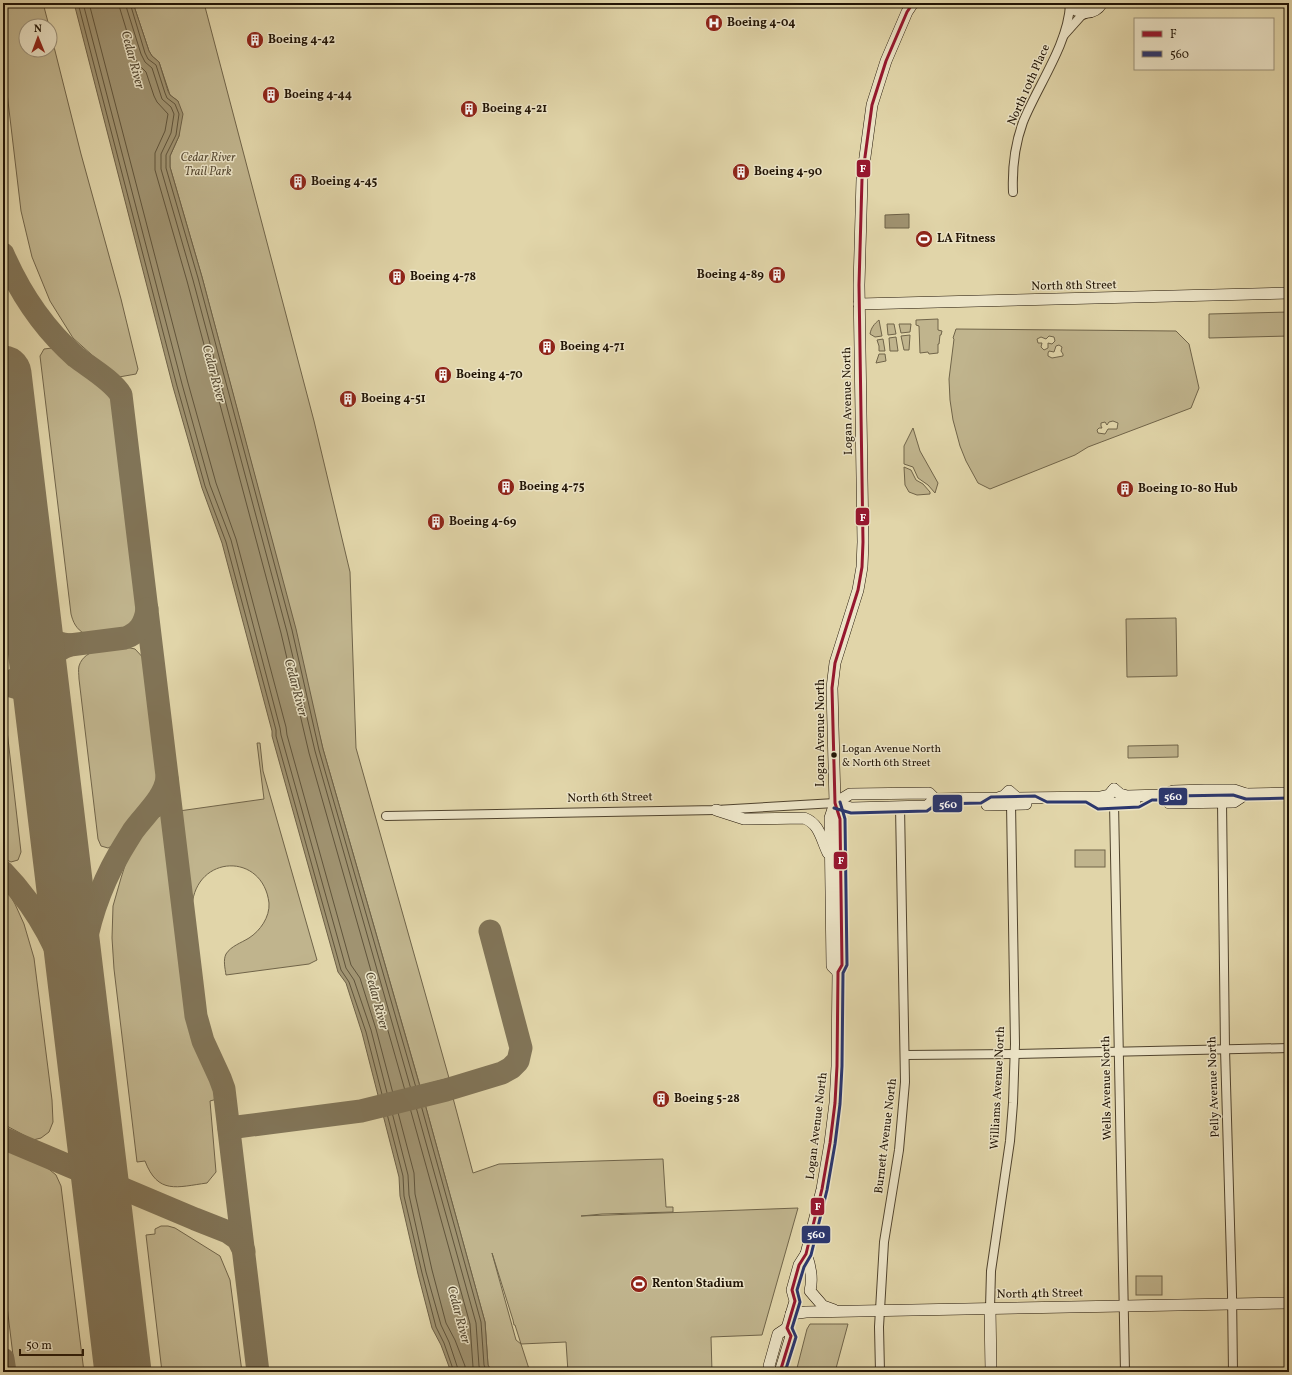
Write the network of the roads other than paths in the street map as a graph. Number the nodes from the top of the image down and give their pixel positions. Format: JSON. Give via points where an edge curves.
{"nodes":[{"id":1,"x":913,"y":3,"type":"edge"},
{"id":2,"x":1102,"y":3,"type":"edge"},
{"id":3,"x":1069,"y":4,"type":"edge"},
{"id":4,"x":1087,"y":13,"type":"junction"},
{"id":5,"x":1064,"y":36,"type":"junction"},
{"id":6,"x":1013,"y":192,"type":"dead end"},
{"id":7,"x":1289,"y":293,"type":"edge"},
{"id":8,"x":859,"y":304,"type":"junction"},
{"id":9,"x":1289,"y":793,"type":"edge"},
{"id":10,"x":1246,"y":794,"type":"junction"},
{"id":11,"x":1151,"y":795,"type":"junction"},
{"id":12,"x":1163,"y":795,"type":"junction"},
{"id":13,"x":1088,"y":797,"type":"junction"},
{"id":14,"x":980,"y":798,"type":"junction"},
{"id":15,"x":1048,"y":798,"type":"junction"},
{"id":16,"x":935,"y":799,"type":"junction"},
{"id":17,"x":1114,"y":802,"type":"junction"},
{"id":18,"x":1222,"y":802,"type":"junction"},
{"id":19,"x":834,"y":803,"type":"junction"},
{"id":20,"x":1011,"y":804,"type":"junction"},
{"id":21,"x":900,"y":807,"type":"junction"},
{"id":22,"x":716,"y":810,"type":"junction"},
{"id":23,"x":386,"y":816,"type":"dead end"},
{"id":24,"x":830,"y":858,"type":"junction"},
{"id":25,"x":838,"y":972,"type":"junction"},
{"id":26,"x":1289,"y":1048,"type":"edge"},
{"id":27,"x":1224,"y":1049,"type":"junction"},
{"id":28,"x":1118,"y":1051,"type":"junction"},
{"id":29,"x":1014,"y":1054,"type":"junction"},
{"id":30,"x":905,"y":1055,"type":"junction"},
{"id":31,"x":806,"y":1254,"type":"junction"},
{"id":32,"x":811,"y":1266,"type":"junction"},
{"id":33,"x":795,"y":1301,"type":"junction"},
{"id":34,"x":1289,"y":1303,"type":"edge"},
{"id":35,"x":1232,"y":1304,"type":"junction"},
{"id":36,"x":1124,"y":1306,"type":"junction"},
{"id":37,"x":990,"y":1308,"type":"junction"},
{"id":38,"x":880,"y":1311,"type":"junction"},
{"id":39,"x":838,"y":1312,"type":"junction"},
{"id":40,"x":791,"y":1314,"type":"junction"},
{"id":41,"x":787,"y":1328,"type":"junction"},
{"id":42,"x":771,"y":1372,"type":"edge"},
{"id":43,"x":780,"y":1372,"type":"edge"},
{"id":44,"x":880,"y":1372,"type":"edge"},
{"id":45,"x":991,"y":1372,"type":"edge"},
{"id":46,"x":1125,"y":1372,"type":"edge"},
{"id":47,"x":1233,"y":1372,"type":"edge"}],
"edges":[{"from":1,"to":8,"type":"main road","name":"Logan Avenue North","via":[[886,61],[872,105],[862,179]]},
{"from":2,"to":4,"type":"main road","via":[[1097,9]]},
{"from":3,"to":4,"type":"main road","via":[[1077,11]]},
{"from":3,"to":5,"type":"street","name":"North 10th Place","via":[[1070,13]]},
{"from":4,"to":5,"type":"street","name":"North 10th Place","via":[[1081,16]]},
{"from":5,"to":6,"type":"street","name":"North 10th Place","via":[[1023,122],[1015,154]]},
{"from":7,"to":8,"type":"main road","name":"North 8th Street"},
{"from":8,"to":19,"type":"main road","name":"Logan Avenue North","via":[[862,567],[858,590],[835,663],[832,688]]},
{"from":9,"to":10,"type":"main road","name":"North 6th Street"},
{"from":10,"to":12,"type":"main road","name":"North 6th Street","via":[[1234,790],[1205,790],[1173,791]]},
{"from":10,"to":18,"type":"main road","name":"North 6th Street","via":[[1234,802]]},
{"from":11,"to":12,"type":"main road","name":"North 6th Street"},
{"from":11,"to":13,"type":"main road","name":"North 6th Street","via":[[1141,789],[1114,789],[1098,790]]},
{"from":11,"to":17,"type":"main road","name":"North 6th Street","via":[[1138,802]]},
{"from":12,"to":18,"type":"main road","name":"North 6th Street","via":[[1169,803]]},
{"from":13,"to":15,"type":"main road","name":"North 6th Street"},
{"from":13,"to":17,"type":"main road","name":"North 6th Street","via":[[1098,804]]},
{"from":14,"to":15,"type":"main road","name":"North 6th Street","via":[[990,792],[1036,791]]},
{"from":14,"to":16,"type":"main road","name":"North 6th Street"},
{"from":14,"to":20,"type":"main road","name":"North 6th Street","via":[[986,805]]},
{"from":15,"to":20,"type":"main road","name":"North 6th Street","via":[[1036,803]]},
{"from":16,"to":19,"type":"main road","name":"North 6th Street","via":[[929,793],[850,794]]},
{"from":16,"to":21,"type":"main road","name":"North 6th Street","via":[[927,806]]},
{"from":17,"to":28,"type":"street","name":"Wells Avenue North"},
{"from":18,"to":27,"type":"street","name":"Pelly Avenue North"},
{"from":19,"to":21,"type":"main road","name":"North 6th Street","via":[[851,808]]},
{"from":19,"to":22,"type":"street","name":"North 6th Street"},
{"from":19,"to":24,"type":"main road","name":"Logan Avenue North","via":[[830,818]]},
{"from":19,"to":25,"type":"main road","name":"Logan Avenue North","via":[[840,819],[842,965]]},
{"from":20,"to":29,"type":"street","name":"Williams Avenue North"},
{"from":21,"to":30,"type":"street","name":"Burnett Avenue North"},
{"from":22,"to":23,"type":"street","name":"North 6th Street"},
{"from":22,"to":24,"type":"main road","via":[[744,819],[810,820],[816,825]]},
{"from":24,"to":25,"type":"main road","name":"Logan Avenue North","via":[[832,966]]},
{"from":25,"to":31,"type":"main road","name":"Logan Avenue North","via":[[835,1103],[822,1188]]},
{"from":26,"to":27,"type":"street"},
{"from":27,"to":28,"type":"street"},
{"from":27,"to":35,"type":"street","name":"Pelly Avenue North"},
{"from":28,"to":29,"type":"street"},
{"from":28,"to":36,"type":"street","name":"Wells Avenue North"},
{"from":29,"to":30,"type":"street"},
{"from":29,"to":37,"type":"street","name":"Williams Avenue North","via":[[1010,1141],[991,1271]]},
{"from":30,"to":38,"type":"street","name":"Burnett Avenue North","via":[[904,1103],[884,1242]]},
{"from":31,"to":32,"type":"main road"},
{"from":31,"to":33,"type":"main road","name":"Logan Avenue North","via":[[799,1265],[792,1290]]},
{"from":32,"to":33,"type":"main road","name":"Logan Avenue North","via":[[804,1293]]},
{"from":32,"to":39,"type":"main road","via":[[810,1291],[823,1306]]},
{"from":33,"to":40,"type":"main road","name":"Logan Avenue North"},
{"from":34,"to":35,"type":"main road","name":"North 4th Street"},
{"from":35,"to":36,"type":"main road","name":"North 4th Street"},
{"from":35,"to":47,"type":"street","name":"Pelly Avenue North"},
{"from":36,"to":37,"type":"main road","name":"North 4th Street"},
{"from":36,"to":46,"type":"street","name":"Wells Avenue North"},
{"from":37,"to":38,"type":"main road","name":"North 4th Street"},
{"from":37,"to":45,"type":"main road","name":"Williams Avenue North"},
{"from":38,"to":39,"type":"main road","name":"North 4th Street"},
{"from":38,"to":44,"type":"street","name":"Burnett Avenue North"},
{"from":39,"to":40,"type":"main road","name":"North 4th Street"},
{"from":40,"to":41,"type":"main road","name":"Logan Avenue North"},
{"from":41,"to":42,"type":"main road","name":"Logan Avenue North","via":[[778,1334],[769,1366]]},
{"from":41,"to":43,"type":"main road","name":"Logan Avenue North","via":[[791,1336]]}]}
